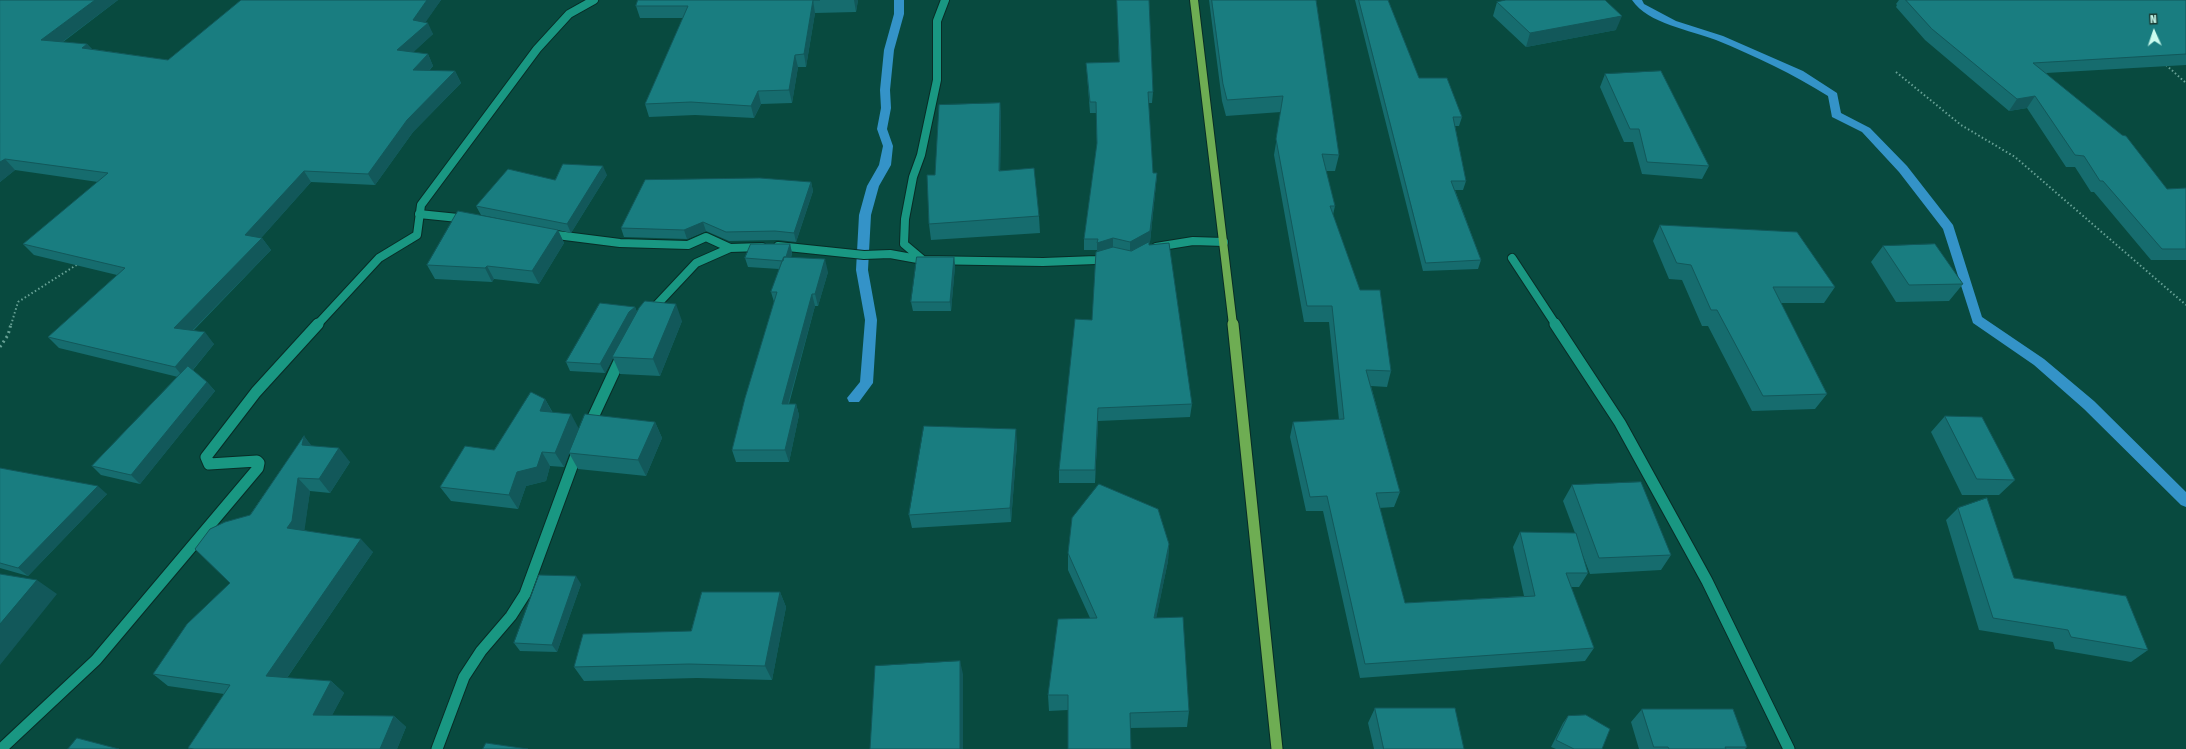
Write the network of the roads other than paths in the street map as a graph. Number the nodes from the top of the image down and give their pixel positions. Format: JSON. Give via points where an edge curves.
{"nodes":[{"id":1,"x":594,"y":0,"type":"edge"},
{"id":2,"x":945,"y":0,"type":"edge"},
{"id":3,"x":1194,"y":0,"type":"edge"},
{"id":4,"x":419,"y":214,"type":"junction"},
{"id":5,"x":476,"y":220,"type":"edge"},
{"id":6,"x":543,"y":233,"type":"edge"},
{"id":7,"x":1224,"y":242,"type":"junction"},
{"id":8,"x":730,"y":248,"type":"junction"},
{"id":9,"x":1148,"y":250,"type":"edge"},
{"id":10,"x":1118,"y":257,"type":"edge"},
{"id":11,"x":1512,"y":258,"type":"dead end"},
{"id":12,"x":923,"y":260,"type":"junction"},
{"id":13,"x":640,"y":322,"type":"edge"},
{"id":14,"x":628,"y":342,"type":"edge"},
{"id":15,"x":1,"y":749,"type":"edge"},
{"id":16,"x":437,"y":749,"type":"edge"},
{"id":17,"x":1277,"y":749,"type":"edge"},
{"id":18,"x":1789,"y":749,"type":"edge"}],
"edges":[{"from":1,"to":4,"type":"street","via":[[569,14],[537,49],[421,205]]},
{"from":2,"to":12,"type":"street","via":[[937,21],[937,80],[905,219],[904,244]]},
{"from":3,"to":7,"type":"main road"},
{"from":4,"to":5,"type":"street"},
{"from":4,"to":15,"type":"street","via":[[416,234],[379,258],[354,284],[256,392],[206,457],[209,464],[257,461],[258,468],[96,660]]},
{"from":6,"to":8,"type":"street","via":[[620,244],[688,245],[706,237]]},
{"from":7,"to":9,"type":"street","via":[[1193,240]]},
{"from":7,"to":17,"type":"main road"},
{"from":8,"to":12,"type":"street","via":[[778,246],[864,255],[890,254]]},
{"from":8,"to":13,"type":"street","via":[[696,263],[687,270]]},
{"from":10,"to":12,"type":"street","via":[[1112,255],[1096,260],[1043,262]]},
{"from":11,"to":18,"type":"street","via":[[1620,423],[1707,581]]},
{"from":14,"to":16,"type":"street","via":[[578,447],[525,594],[512,616],[481,650],[464,677]]}]}
